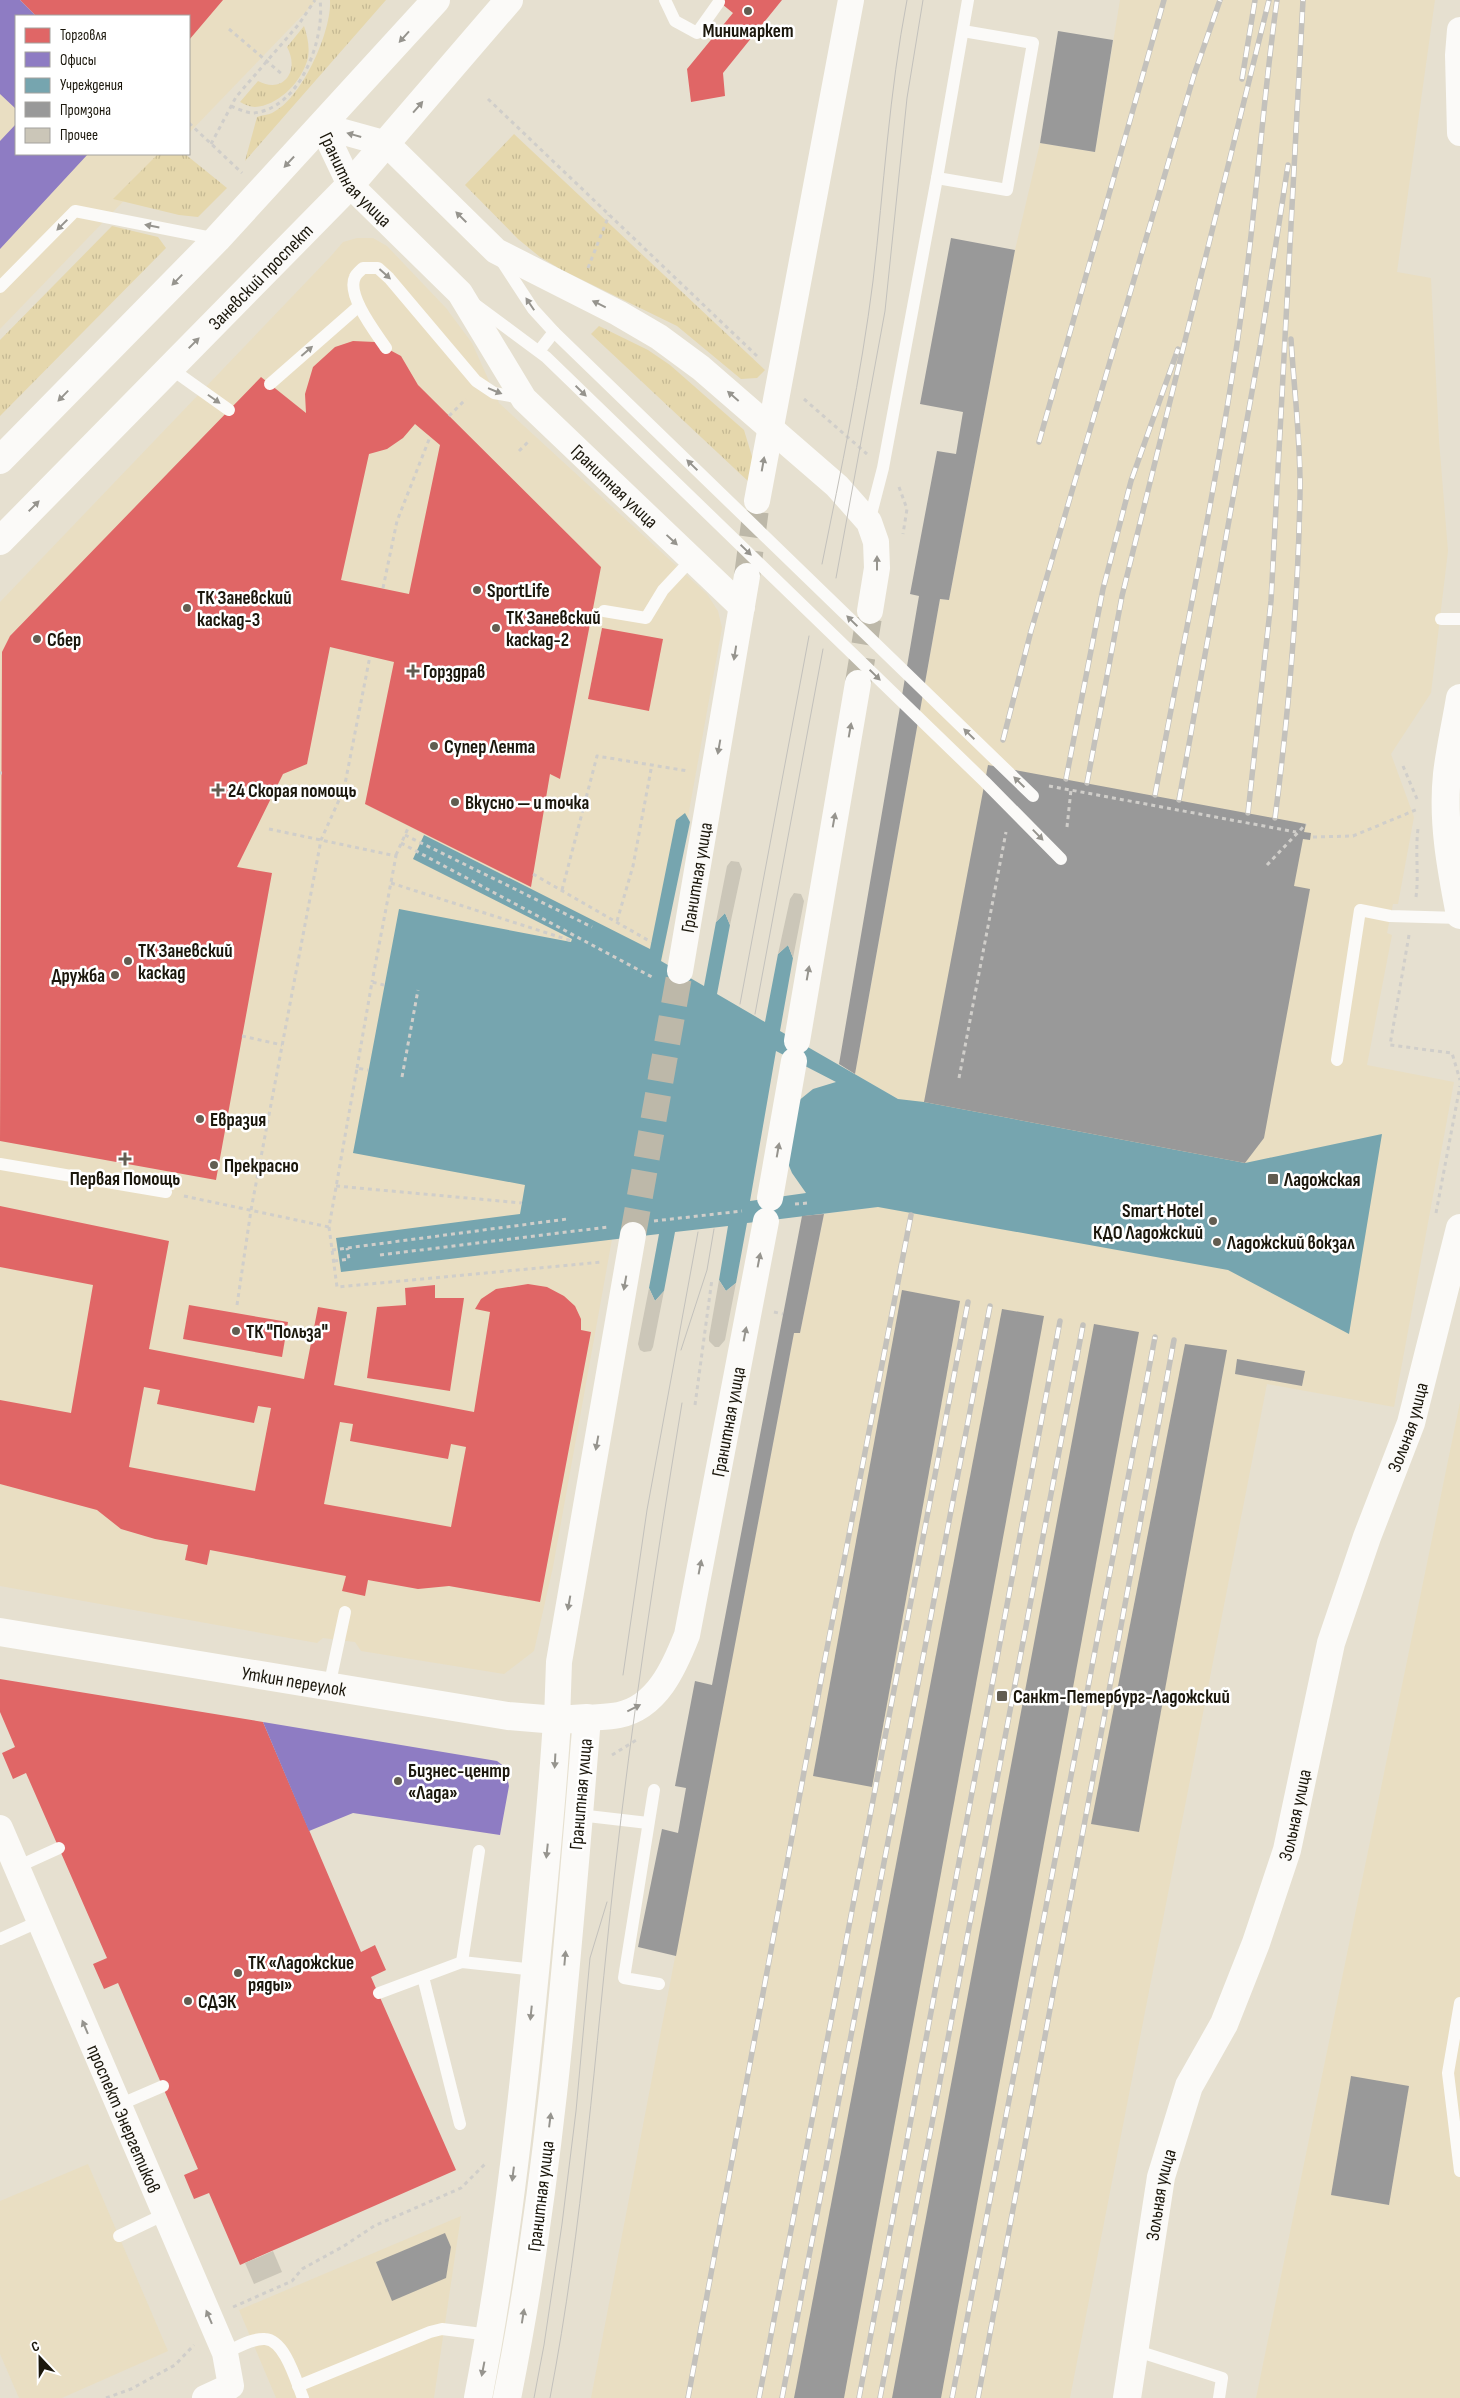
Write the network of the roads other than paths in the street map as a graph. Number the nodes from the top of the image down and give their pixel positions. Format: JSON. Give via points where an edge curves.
{"nodes":[{"id":1,"x":436,"y":0,"type":"edge"},
{"id":2,"x":509,"y":0,"type":"edge"},
{"id":3,"x":665,"y":0,"type":"edge"},
{"id":4,"x":851,"y":0,"type":"edge"},
{"id":5,"x":968,"y":0,"type":"edge"},
{"id":6,"x":719,"y":2,"type":"dead end"},
{"id":7,"x":1460,"y":30,"type":"edge"},
{"id":8,"x":963,"y":31,"type":"junction"},
{"id":9,"x":322,"y":126,"type":"junction"},
{"id":10,"x":1460,"y":133,"type":"edge"},
{"id":11,"x":386,"y":144,"type":"junction"},
{"id":12,"x":938,"y":178,"type":"junction"},
{"id":13,"x":350,"y":185,"type":"junction"},
{"id":14,"x":217,"y":239,"type":"junction"},
{"id":15,"x":496,"y":251,"type":"junction"},
{"id":16,"x":0,"y":287,"type":"edge"},
{"id":17,"x":460,"y":293,"type":"junction"},
{"id":18,"x":359,"y":306,"type":"junction"},
{"id":19,"x":554,"y":332,"type":"junction"},
{"id":20,"x":386,"y":348,"type":"dead end"},
{"id":21,"x":539,"y":351,"type":"junction"},
{"id":22,"x":170,"y":368,"type":"junction"},
{"id":23,"x":270,"y":384,"type":"dead end"},
{"id":24,"x":524,"y":399,"type":"junction"},
{"id":25,"x":229,"y":410,"type":"dead end"},
{"id":26,"x":769,"y":428,"type":"junction"},
{"id":27,"x":0,"y":460,"type":"edge"},
{"id":28,"x":757,"y":501,"type":"tunnel mouth"},
{"id":29,"x":869,"y":522,"type":"junction"},
{"id":30,"x":0,"y":541,"type":"edge"},
{"id":31,"x":692,"y":559,"type":"junction"},
{"id":32,"x":747,"y":576,"type":"tunnel mouth"},
{"id":33,"x":742,"y":606,"type":"junction"},
{"id":34,"x":604,"y":610,"type":"dead end"},
{"id":35,"x":870,"y":611,"type":"tunnel mouth"},
{"id":36,"x":1441,"y":618,"type":"dead end"},
{"id":37,"x":1460,"y":619,"type":"edge"},
{"id":38,"x":858,"y":683,"type":"tunnel mouth"},
{"id":39,"x":1460,"y":698,"type":"edge"},
{"id":40,"x":1033,"y":796,"type":"dead end"},
{"id":41,"x":1061,"y":859,"type":"dead end"},
{"id":42,"x":1460,"y":917,"type":"edge"},
{"id":43,"x":680,"y":971,"type":"tunnel mouth"},
{"id":44,"x":1336,"y":1060,"type":"dead end"},
{"id":45,"x":0,"y":1164,"type":"edge"},
{"id":46,"x":166,"y":1192,"type":"road end"},
{"id":47,"x":634,"y":1228,"type":"tunnel mouth"},
{"id":48,"x":1460,"y":1228,"type":"edge"},
{"id":49,"x":345,"y":1612,"type":"dead end"},
{"id":50,"x":0,"y":1632,"type":"edge"},
{"id":51,"x":329,"y":1687,"type":"junction"},
{"id":52,"x":587,"y":1718,"type":"junction"},
{"id":53,"x":556,"y":1720,"type":"junction"},
{"id":54,"x":654,"y":1790,"type":"dead end"},
{"id":55,"x":578,"y":1815,"type":"junction"},
{"id":56,"x":648,"y":1823,"type":"junction"},
{"id":57,"x":0,"y":1828,"type":"edge"},
{"id":58,"x":59,"y":1848,"type":"dead end"},
{"id":59,"x":479,"y":1851,"type":"dead end"},
{"id":60,"x":17,"y":1867,"type":"junction"},
{"id":61,"x":40,"y":1921,"type":"junction"},
{"id":62,"x":0,"y":1939,"type":"edge"},
{"id":63,"x":462,"y":1962,"type":"junction"},
{"id":64,"x":535,"y":1970,"type":"junction"},
{"id":65,"x":423,"y":1977,"type":"junction"},
{"id":66,"x":659,"y":1984,"type":"dead end"},
{"id":67,"x":378,"y":1993,"type":"dead end"},
{"id":68,"x":1460,"y":2003,"type":"edge"},
{"id":69,"x":163,"y":2086,"type":"dead end"},
{"id":70,"x":118,"y":2105,"type":"junction"},
{"id":71,"x":460,"y":2124,"type":"dead end"},
{"id":72,"x":1460,"y":2171,"type":"edge"},
{"id":73,"x":165,"y":2214,"type":"junction"},
{"id":74,"x":119,"y":2236,"type":"dead end"},
{"id":75,"x":490,"y":2335,"type":"junction"},
{"id":76,"x":1134,"y":2350,"type":"junction"},
{"id":77,"x":225,"y":2353,"type":"junction"},
{"id":78,"x":234,"y":2392,"type":"edge"},
{"id":79,"x":301,"y":2392,"type":"edge"},
{"id":80,"x":205,"y":2398,"type":"edge"},
{"id":81,"x":478,"y":2398,"type":"edge"},
{"id":82,"x":507,"y":2398,"type":"edge"},
{"id":83,"x":1127,"y":2398,"type":"edge"},
{"id":84,"x":1219,"y":2398,"type":"edge"}],
"edges":[{"from":1,"to":9,"type":"street","one_way":true},
{"from":11,"to":2,"type":"street","name":"Заневский проспект","one_way":true},
{"from":3,"to":6,"type":"lane","via":[[675,21],[697,33]]},
{"from":4,"to":26,"type":"street"},
{"from":5,"to":8,"type":"lane"},
{"from":7,"to":10,"type":"street"},
{"from":8,"to":12,"type":"lane"},
{"from":8,"to":12,"type":"lane","via":[[1033,42],[1007,190]]},
{"from":11,"to":9,"type":"street","name":"Гранитная улица","one_way":true},
{"from":9,"to":13,"type":"street","name":"Гранитная улица"},
{"from":9,"to":14,"type":"street","one_way":true},
{"from":11,"to":13,"type":"street","name":"Заневский проспект"},
{"from":15,"to":11,"type":"street","name":"Гранитная улица","one_way":true},
{"from":12,"to":29,"type":"lane","via":[[883,468]]},
{"from":13,"to":17,"type":"street","name":"Гранитная улица"},
{"from":22,"to":13,"type":"street","name":"Заневский проспект","one_way":true},
{"from":14,"to":16,"type":"lane","one_way":true,"via":[[76,211]]},
{"from":14,"to":27,"type":"street","one_way":true},
{"from":19,"to":15,"type":"lane","one_way":true,"via":[[533,309]]},
{"from":26,"to":15,"type":"street","name":"Гранитная улица","one_way":true,"via":[[701,368],[659,337]]},
{"from":17,"to":21,"type":"lane"},
{"from":17,"to":24,"type":"street","name":"Гранитная улица"},
{"from":18,"to":20,"type":"lane"},
{"from":23,"to":18,"type":"lane","one_way":true},
{"from":18,"to":24,"type":"lane","one_way":true,"via":[[353,289],[354,277],[363,268],[378,268],[476,381],[494,393]]},
{"from":19,"to":21,"type":"lane"},
{"from":40,"to":19,"type":"lane","one_way":true},
{"from":21,"to":41,"type":"lane","one_way":true},
{"from":22,"to":25,"type":"lane","one_way":true},
{"from":30,"to":22,"type":"street","name":"Заневский проспект","one_way":true},
{"from":24,"to":31,"type":"street","name":"Гранитная улица","one_way":true},
{"from":28,"to":26,"type":"street","one_way":true},
{"from":26,"to":29,"type":"street","name":"Гранитная улица","via":[[837,486]]},
{"from":35,"to":29,"type":"street","name":"Гранитная улица","one_way":true,"via":[[877,568],[876,542]]},
{"from":31,"to":33,"type":"street","name":"Гранитная улица"},
{"from":31,"to":34,"type":"lane","via":[[663,590],[646,618]]},
{"from":32,"to":33,"type":"street","name":"Гранитная улица"},
{"from":33,"to":43,"type":"street","name":"Гранитная улица","one_way":true},
{"from":36,"to":37,"type":"lane"},
{"from":52,"to":38,"type":"street","name":"Гранитная улица","one_way":true,"via":[[619,1715],[651,1698],[677,1661],[687,1635],[769,1208]]},
{"from":39,"to":42,"type":"street","via":[[1447,774],[1446,807],[1447,838]]},
{"from":42,"to":44,"type":"lane","via":[[1412,918],[1360,910]]},
{"from":45,"to":46,"type":"lane"},
{"from":47,"to":53,"type":"street","name":"Гранитная улица","one_way":true,"via":[[559,1662]]},
{"from":48,"to":76,"type":"street","name":"Зольная улица","via":[[1411,1423],[1331,1643],[1287,1850],[1256,1943],[1224,2024],[1189,2086],[1161,2177]]},
{"from":49,"to":51,"type":"lane"},
{"from":50,"to":51,"type":"street","name":"Уткин переулок"},
{"from":51,"to":53,"type":"street","name":"Уткин переулок","via":[[508,1716]]},
{"from":52,"to":53,"type":"street","name":"Уткин переулок"},
{"from":52,"to":55,"type":"street","name":"Гранитная улица"},
{"from":53,"to":64,"type":"street","name":"Гранитная улица","one_way":true,"via":[[554,1780]]},
{"from":54,"to":56,"type":"lane"},
{"from":55,"to":56,"type":"lane"},
{"from":82,"to":55,"type":"street","name":"Гранитная улица","one_way":true,"via":[[538,2220]]},
{"from":56,"to":66,"type":"lane","via":[[624,1978]]},
{"from":57,"to":60,"type":"street","name":"проспект Энергетиков"},
{"from":58,"to":60,"type":"lane"},
{"from":59,"to":63,"type":"lane"},
{"from":60,"to":61,"type":"street","name":"проспект Энергетиков"},
{"from":61,"to":62,"type":"lane"},
{"from":70,"to":61,"type":"street","name":"проспект Энергетиков","one_way":true},
{"from":63,"to":64,"type":"lane"},
{"from":63,"to":65,"type":"lane"},
{"from":64,"to":75,"type":"street","name":"Гранитная улица","one_way":true,"via":[[510,2205]]},
{"from":65,"to":67,"type":"lane"},
{"from":65,"to":71,"type":"lane"},
{"from":68,"to":72,"type":"lane","via":[[1448,2073]]},
{"from":69,"to":70,"type":"lane"},
{"from":70,"to":73,"type":"street","name":"проспект Энергетиков"},
{"from":73,"to":74,"type":"lane"},
{"from":77,"to":73,"type":"street","name":"проспект Энергетиков","one_way":true},
{"from":75,"to":79,"type":"lane","via":[[442,2329],[430,2332]]},
{"from":75,"to":81,"type":"street","name":"Гранитная улица","one_way":true},
{"from":76,"to":83,"type":"street","name":"Зольная улица"},
{"from":76,"to":84,"type":"lane","via":[[1222,2378]]},
{"from":77,"to":78,"type":"street","name":"проспект Энергетиков"},
{"from":77,"to":79,"type":"lane","via":[[256,2340],[275,2342],[283,2349]]},
{"from":78,"to":80,"type":"street","name":"проспект Энергетиков"}]}
